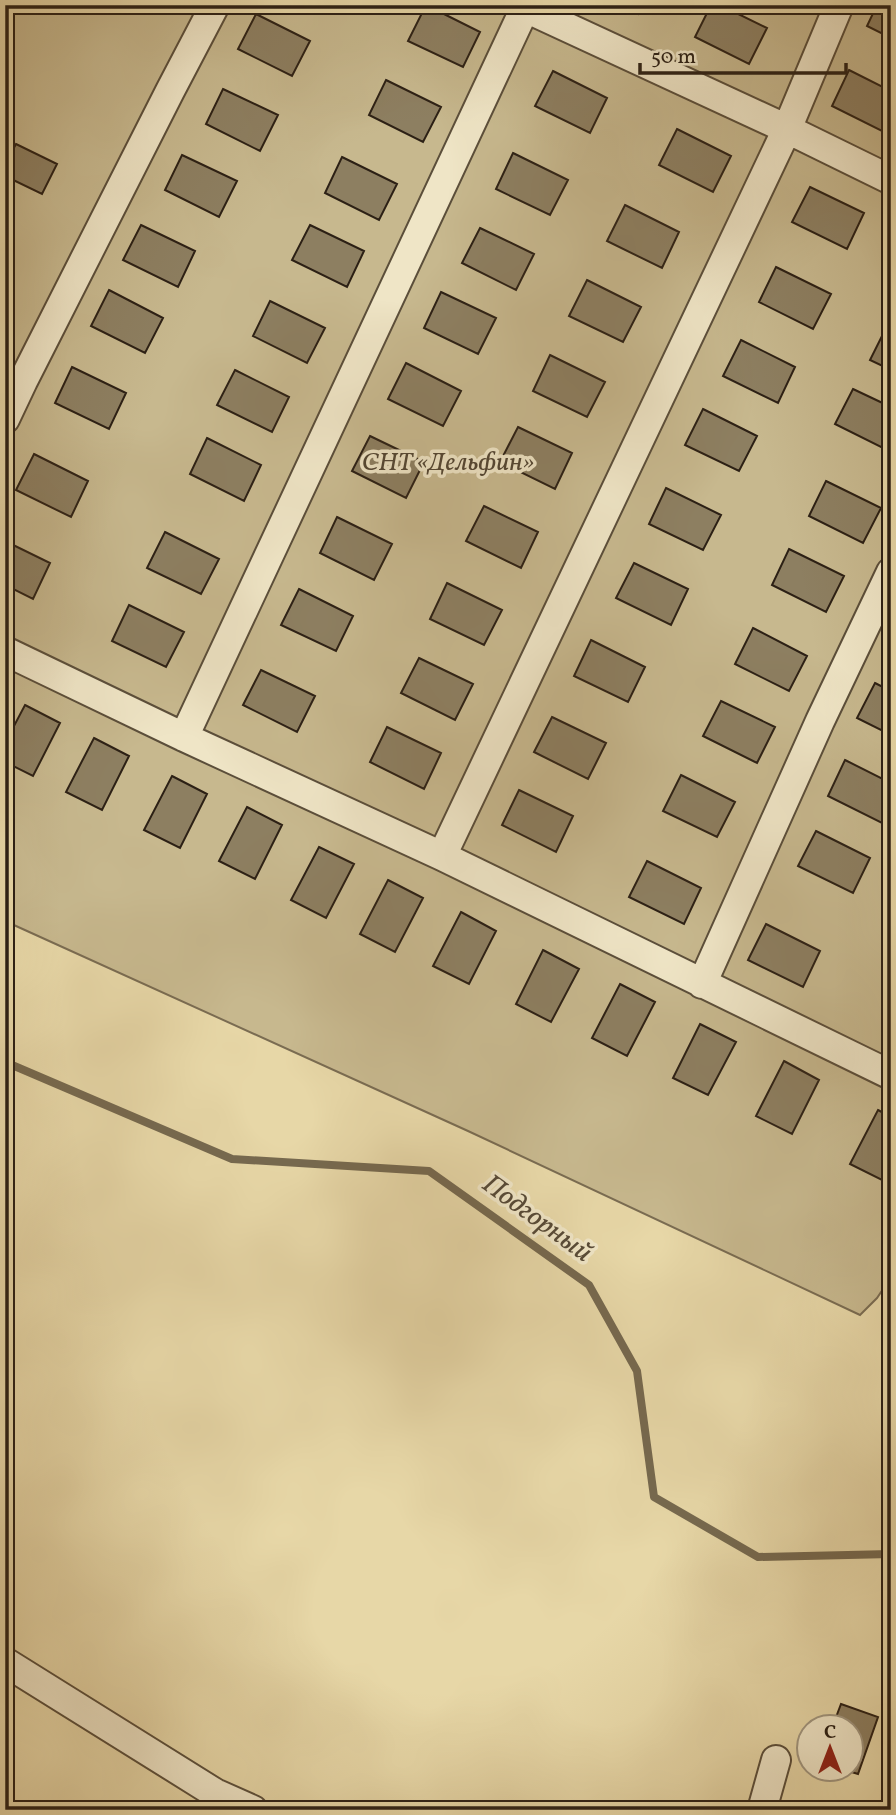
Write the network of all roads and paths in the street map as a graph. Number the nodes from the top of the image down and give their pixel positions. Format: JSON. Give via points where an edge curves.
{"nodes":[{"id":1,"x":215,"y":5,"type":"edge"},
{"id":2,"x":839,"y":5,"type":"edge"},
{"id":3,"x":524,"y":6,"type":"edge"},
{"id":4,"x":787,"y":129,"type":"junction"},
{"id":5,"x":891,"y":180,"type":"edge"},
{"id":6,"x":5,"y":419,"type":"edge"},
{"id":7,"x":891,"y":572,"type":"edge"},
{"id":8,"x":5,"y":651,"type":"edge"},
{"id":9,"x":184,"y":737,"type":"junction"},
{"id":10,"x":442,"y":856,"type":"junction"},
{"id":11,"x":702,"y":984,"type":"junction"},
{"id":12,"x":891,"y":1074,"type":"edge"},
{"id":13,"x":5,"y":1662,"type":"edge"},
{"id":14,"x":776,"y":1759,"type":"dead end"},
{"id":15,"x":253,"y":1810,"type":"edge"},
{"id":16,"x":762,"y":1810,"type":"edge"}],
"edges":[{"from":1,"to":6,"type":"street"},
{"from":2,"to":4,"type":"street"},
{"from":3,"to":4,"type":"street"},
{"from":3,"to":9,"type":"street"},
{"from":4,"to":5,"type":"street"},
{"from":4,"to":10,"type":"street"},
{"from":7,"to":11,"type":"street"},
{"from":8,"to":9,"type":"street"},
{"from":9,"to":10,"type":"street"},
{"from":10,"to":11,"type":"street"},
{"from":11,"to":12,"type":"street"},
{"from":13,"to":15,"type":"street","via":[[215,1793]]},
{"from":14,"to":16,"type":"street"}]}
